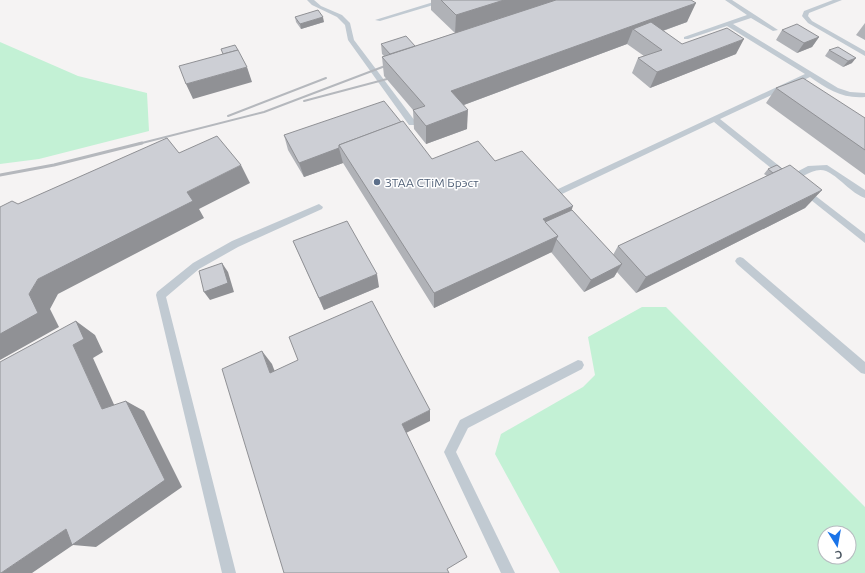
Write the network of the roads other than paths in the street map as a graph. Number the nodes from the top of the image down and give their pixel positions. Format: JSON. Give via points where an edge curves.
{"nodes":[{"id":1,"x":310,"y":0,"type":"edge"},
{"id":2,"x":447,"y":0,"type":"edge"},
{"id":3,"x":728,"y":0,"type":"edge"},
{"id":4,"x":839,"y":0,"type":"edge"},
{"id":5,"x":752,"y":15,"type":"junction"},
{"id":6,"x":378,"y":20,"type":"dead end"},
{"id":7,"x":729,"y":24,"type":"junction"},
{"id":8,"x":775,"y":30,"type":"dead end"},
{"id":9,"x":686,"y":38,"type":"dead end"},
{"id":10,"x":865,"y":54,"type":"edge"},
{"id":11,"x":810,"y":74,"type":"junction"},
{"id":12,"x":865,"y":95,"type":"edge"},
{"id":13,"x":715,"y":119,"type":"junction"},
{"id":14,"x":412,"y":123,"type":"dead end"},
{"id":15,"x":790,"y":179,"type":"junction"},
{"id":16,"x":559,"y":192,"type":"edge"},
{"id":17,"x":865,"y":196,"type":"edge"},
{"id":18,"x":319,"y":207,"type":"dead end"},
{"id":19,"x":865,"y":239,"type":"edge"},
{"id":20,"x":740,"y":261,"type":"dead end"},
{"id":21,"x":578,"y":365,"type":"dead end"},
{"id":22,"x":865,"y":369,"type":"edge"},
{"id":23,"x":229,"y":573,"type":"edge"},
{"id":24,"x":508,"y":573,"type":"edge"}],
"edges":[{"from":1,"to":14,"type":"lane","via":[[314,5],[334,12],[348,25],[351,40]]},
{"from":2,"to":6,"type":"lane"},
{"from":3,"to":5,"type":"lane"},
{"from":4,"to":10,"type":"lane","via":[[806,12],[805,16],[810,22]]},
{"from":5,"to":7,"type":"lane"},
{"from":5,"to":8,"type":"lane"},
{"from":7,"to":9,"type":"lane"},
{"from":7,"to":11,"type":"lane"},
{"from":11,"to":12,"type":"lane","via":[[836,91]]},
{"from":11,"to":13,"type":"lane"},
{"from":13,"to":15,"type":"lane"},
{"from":13,"to":16,"type":"lane"},
{"from":15,"to":17,"type":"lane","via":[[808,169],[827,168]]},
{"from":15,"to":19,"type":"lane"},
{"from":18,"to":23,"type":"lane","via":[[235,244],[196,266],[161,295]]},
{"from":20,"to":22,"type":"lane"},
{"from":21,"to":24,"type":"lane","via":[[464,424],[450,452]]}]}
